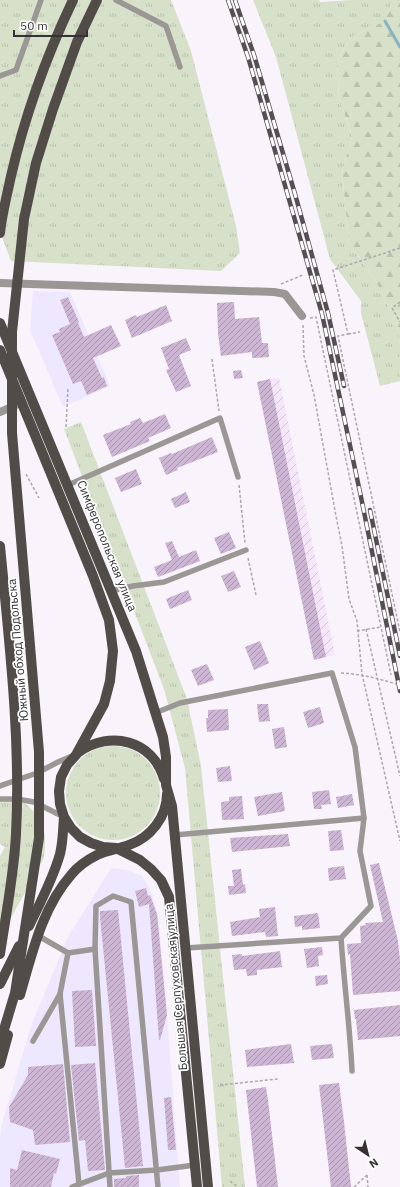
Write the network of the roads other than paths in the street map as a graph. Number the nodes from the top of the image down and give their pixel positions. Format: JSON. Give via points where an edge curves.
{"nodes":[{"id":1,"x":41,"y":0,"type":"edge"},
{"id":2,"x":73,"y":0,"type":"edge"},
{"id":3,"x":97,"y":0,"type":"edge"},
{"id":4,"x":116,"y":0,"type":"edge"},
{"id":5,"x":180,"y":67,"type":"dead end"},
{"id":6,"x":0,"y":76,"type":"edge"},
{"id":7,"x":0,"y":234,"type":"edge"},
{"id":8,"x":0,"y":283,"type":"edge"},
{"id":9,"x":305,"y":318,"type":"road end"},
{"id":10,"x":0,"y":323,"type":"edge"},
{"id":11,"x":0,"y":350,"type":"edge"},
{"id":12,"x":26,"y":401,"type":"junction"},
{"id":13,"x":0,"y":412,"type":"edge"},
{"id":14,"x":238,"y":477,"type":"road end"},
{"id":15,"x":68,"y":485,"type":"junction"},
{"id":16,"x":0,"y":546,"type":"edge"},
{"id":17,"x":246,"y":550,"type":"road end"},
{"id":18,"x":112,"y":591,"type":"junction"},
{"id":19,"x":155,"y":713,"type":"junction"},
{"id":20,"x":76,"y":755,"type":"junction"},
{"id":21,"x":166,"y":785,"type":"junction"},
{"id":22,"x":0,"y":786,"type":"edge"},
{"id":23,"x":0,"y":799,"type":"edge"},
{"id":24,"x":64,"y":817,"type":"junction"},
{"id":25,"x":364,"y":818,"type":"junction"},
{"id":26,"x":175,"y":835,"type":"junction"},
{"id":27,"x":116,"y":848,"type":"junction"},
{"id":28,"x":37,"y":934,"type":"junction"},
{"id":29,"x":341,"y":938,"type":"junction"},
{"id":30,"x":186,"y":948,"type":"junction"},
{"id":31,"x":95,"y":949,"type":"junction"},
{"id":32,"x":68,"y":953,"type":"junction"},
{"id":33,"x":0,"y":954,"type":"edge"},
{"id":34,"x":0,"y":984,"type":"edge"},
{"id":35,"x":60,"y":994,"type":"junction"},
{"id":36,"x":33,"y":1041,"type":"dead end"},
{"id":37,"x":0,"y":1043,"type":"edge"},
{"id":38,"x":0,"y":1064,"type":"edge"},
{"id":39,"x":352,"y":1071,"type":"dead end"},
{"id":40,"x":195,"y":1165,"type":"junction"},
{"id":41,"x":157,"y":1170,"type":"junction"},
{"id":42,"x":109,"y":1173,"type":"junction"},
{"id":43,"x":79,"y":1184,"type":"junction"},
{"id":44,"x":72,"y":1187,"type":"edge"},
{"id":45,"x":110,"y":1187,"type":"edge"},
{"id":46,"x":158,"y":1187,"type":"edge"},
{"id":47,"x":197,"y":1187,"type":"edge"},
{"id":48,"x":208,"y":1187,"type":"edge"}],
"edges":[{"from":1,"to":6,"type":"lane","via":[[16,70]]},
{"from":2,"to":7,"type":"main road","via":[[31,102],[15,158]]},
{"from":3,"to":37,"type":"main road","name":"Южный обход Подольска","via":[[74,50],[52,109],[36,163],[24,219],[12,332],[12,433],[39,752],[39,838],[15,993]]},
{"from":4,"to":5,"type":"lane","via":[[166,26]]},
{"from":8,"to":9,"type":"street","via":[[274,292],[285,294]]},
{"from":10,"to":12,"type":"main road","name":"Симферопольская улица"},
{"from":11,"to":12,"type":"main road","name":"Симферопольская улица"},
{"from":12,"to":13,"type":"street"},
{"from":12,"to":15,"type":"main road","name":"Симферопольская улица"},
{"from":12,"to":20,"type":"main road","name":"Симферопольская улица","via":[[109,620],[113,651],[110,681],[104,704]]},
{"from":14,"to":15,"type":"lane","via":[[220,418]]},
{"from":15,"to":18,"type":"main road","name":"Симферопольская улица"},
{"from":16,"to":33,"type":"main road","name":"Южный обход Подольска","via":[[17,748],[16,834]]},
{"from":17,"to":18,"type":"lane","via":[[164,582]]},
{"from":18,"to":19,"type":"main road","name":"Симферопольская улица","via":[[136,651]]},
{"from":19,"to":21,"type":"main road","name":"Симферопольская улица","via":[[163,737]]},
{"from":19,"to":25,"type":"lane","via":[[180,703],[332,673],[355,747]]},
{"from":20,"to":21,"type":"main road","via":[[101,741],[116,740],[130,743],[143,749],[154,759],[162,771]]},
{"from":20,"to":22,"type":"lane","via":[[38,773]]},
{"from":20,"to":24,"type":"main road","via":[[67,765],[59,791]]},
{"from":21,"to":26,"type":"main road","name":"Большая Серпуховская улица","via":[[172,806]]},
{"from":21,"to":27,"type":"main road","via":[[167,798],[159,822],[140,840]]},
{"from":23,"to":24,"type":"lane","via":[[34,802]]},
{"from":24,"to":27,"type":"main road","via":[[71,828],[91,843]]},
{"from":24,"to":34,"type":"main road","via":[[60,854],[53,874]]},
{"from":25,"to":26,"type":"lane"},
{"from":25,"to":29,"type":"lane","via":[[360,851],[370,906]]},
{"from":26,"to":30,"type":"main road","name":"Большая Серпуховская улица"},
{"from":27,"to":28,"type":"main road","via":[[83,863],[70,876],[54,899]]},
{"from":27,"to":40,"type":"main road","name":"Большая Серпуховская улица","via":[[152,869],[170,897]]},
{"from":28,"to":32,"type":"lane"},
{"from":28,"to":38,"type":"main road"},
{"from":29,"to":30,"type":"lane"},
{"from":29,"to":39,"type":"lane"},
{"from":30,"to":48,"type":"main road","name":"Большая Серпуховская улица"},
{"from":31,"to":32,"type":"lane"},
{"from":31,"to":41,"type":"lane","via":[[96,906],[113,896],[131,902]]},
{"from":31,"to":42,"type":"lane"},
{"from":32,"to":35,"type":"lane"},
{"from":35,"to":36,"type":"lane"},
{"from":35,"to":43,"type":"lane"},
{"from":40,"to":41,"type":"lane"},
{"from":40,"to":47,"type":"main road","name":"Большая Серпуховская улица"},
{"from":41,"to":42,"type":"lane"},
{"from":41,"to":46,"type":"lane"},
{"from":42,"to":43,"type":"lane"},
{"from":42,"to":45,"type":"lane"},
{"from":43,"to":44,"type":"lane"}]}
